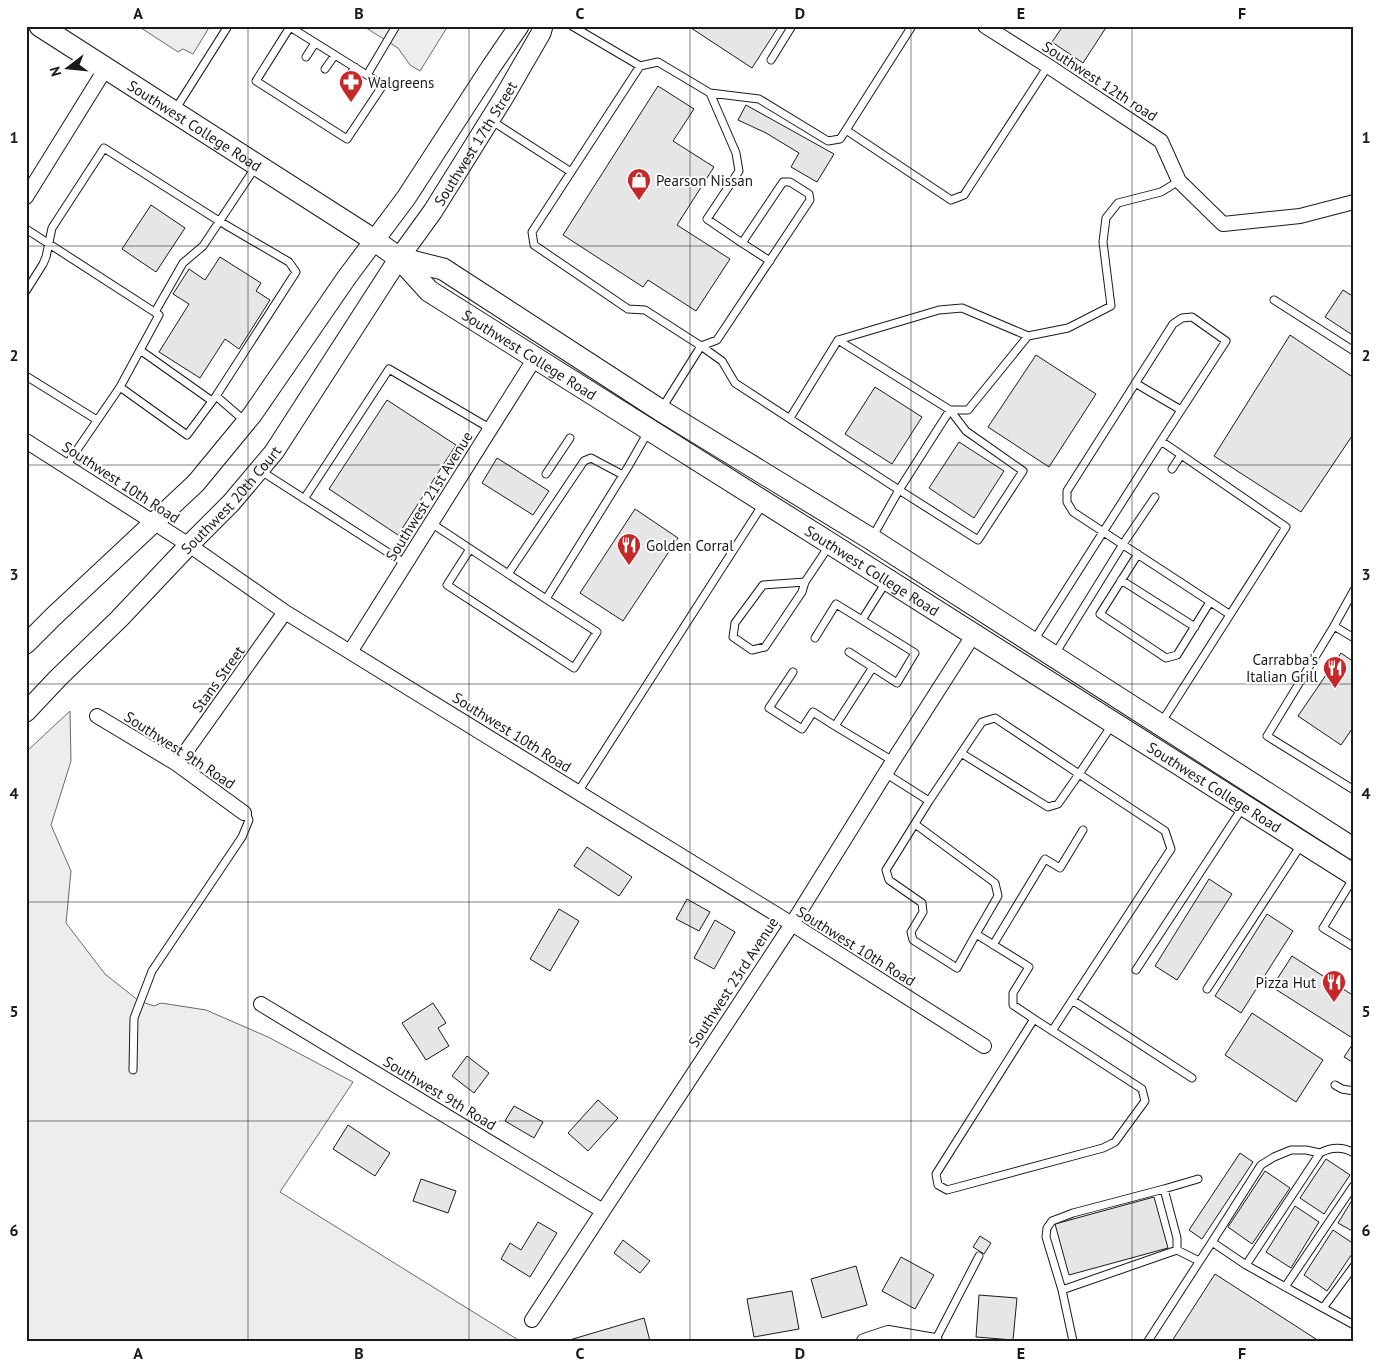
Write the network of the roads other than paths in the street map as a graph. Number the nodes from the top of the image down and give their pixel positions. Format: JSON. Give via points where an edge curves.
{"nodes":[{"id":1,"x":40,"y":26,"type":"edge"},
{"id":2,"x":228,"y":26,"type":"edge"},
{"id":3,"x":290,"y":26,"type":"edge"},
{"id":4,"x":396,"y":26,"type":"edge"},
{"id":5,"x":519,"y":26,"type":"edge"},
{"id":6,"x":543,"y":26,"type":"edge"},
{"id":7,"x":572,"y":26,"type":"edge"},
{"id":8,"x":792,"y":26,"type":"edge"},
{"id":9,"x":912,"y":26,"type":"edge"},
{"id":10,"x":984,"y":26,"type":"edge"},
{"id":11,"x":315,"y":43,"type":"junction"},
{"id":12,"x":335,"y":55,"type":"junction"},
{"id":13,"x":306,"y":57,"type":"dead end"},
{"id":14,"x":771,"y":60,"type":"dead end"},
{"id":15,"x":640,"y":66,"type":"junction"},
{"id":16,"x":1048,"y":66,"type":"junction"},
{"id":17,"x":355,"y":67,"type":"junction"},
{"id":18,"x":106,"y":68,"type":"junction"},
{"id":19,"x":325,"y":70,"type":"dead end"},
{"id":20,"x":367,"y":75,"type":"junction"},
{"id":21,"x":345,"y":83,"type":"dead end"},
{"id":22,"x":285,"y":89,"type":"dead end"},
{"id":23,"x":710,"y":93,"type":"junction"},
{"id":24,"x":280,"y":96,"type":"junction"},
{"id":25,"x":303,"y":102,"type":"dead end"},
{"id":26,"x":298,"y":108,"type":"junction"},
{"id":27,"x":174,"y":112,"type":"junction"},
{"id":28,"x":325,"y":114,"type":"dead end"},
{"id":29,"x":490,"y":120,"type":"junction"},
{"id":30,"x":321,"y":122,"type":"junction"},
{"id":31,"x":846,"y":130,"type":"junction"},
{"id":32,"x":257,"y":165,"type":"junction"},
{"id":33,"x":571,"y":172,"type":"junction"},
{"id":34,"x":1179,"y":181,"type":"junction"},
{"id":35,"x":26,"y":197,"type":"edge"},
{"id":36,"x":1354,"y":202,"type":"edge"},
{"id":37,"x":219,"y":222,"type":"junction"},
{"id":38,"x":26,"y":229,"type":"edge"},
{"id":39,"x":374,"y":240,"type":"junction"},
{"id":40,"x":742,"y":243,"type":"junction"},
{"id":41,"x":48,"y":244,"type":"junction"},
{"id":42,"x":400,"y":258,"type":"junction"},
{"id":43,"x":770,"y":261,"type":"junction"},
{"id":44,"x":26,"y":291,"type":"edge"},
{"id":45,"x":1274,"y":300,"type":"dead end"},
{"id":46,"x":155,"y":312,"type":"junction"},
{"id":47,"x":1028,"y":336,"type":"junction"},
{"id":48,"x":838,"y":340,"type":"junction"},
{"id":49,"x":700,"y":346,"type":"junction"},
{"id":50,"x":140,"y":350,"type":"junction"},
{"id":51,"x":1354,"y":351,"type":"edge"},
{"id":52,"x":535,"y":358,"type":"junction"},
{"id":53,"x":26,"y":376,"type":"edge"},
{"id":54,"x":1135,"y":383,"type":"junction"},
{"id":55,"x":120,"y":387,"type":"junction"},
{"id":56,"x":214,"y":398,"type":"junction"},
{"id":57,"x":660,"y":410,"type":"junction"},
{"id":58,"x":950,"y":410,"type":"junction"},
{"id":59,"x":1181,"y":410,"type":"junction"},
{"id":60,"x":790,"y":418,"type":"junction"},
{"id":61,"x":97,"y":420,"type":"junction"},
{"id":62,"x":246,"y":422,"type":"junction"},
{"id":63,"x":491,"y":429,"type":"junction"},
{"id":64,"x":649,"y":430,"type":"junction"},
{"id":65,"x":570,"y":438,"type":"dead end"},
{"id":66,"x":26,"y":440,"type":"edge"},
{"id":67,"x":1161,"y":441,"type":"junction"},
{"id":68,"x":1181,"y":455,"type":"junction"},
{"id":69,"x":66,"y":466,"type":"junction"},
{"id":70,"x":1172,"y":469,"type":"dead end"},
{"id":71,"x":259,"y":470,"type":"junction"},
{"id":72,"x":546,"y":474,"type":"dead end"},
{"id":73,"x":623,"y":475,"type":"junction"},
{"id":74,"x":899,"y":490,"type":"junction"},
{"id":75,"x":1155,"y":497,"type":"dead end"},
{"id":76,"x":304,"y":499,"type":"junction"},
{"id":77,"x":765,"y":502,"type":"junction"},
{"id":78,"x":154,"y":522,"type":"junction"},
{"id":79,"x":431,"y":524,"type":"junction"},
{"id":80,"x":1104,"y":531,"type":"junction"},
{"id":81,"x":871,"y":539,"type":"junction"},
{"id":82,"x":831,"y":544,"type":"junction"},
{"id":83,"x":1123,"y":544,"type":"junction"},
{"id":84,"x":189,"y":545,"type":"junction"},
{"id":85,"x":470,"y":549,"type":"junction"},
{"id":86,"x":1138,"y":554,"type":"junction"},
{"id":87,"x":406,"y":564,"type":"junction"},
{"id":88,"x":508,"y":574,"type":"junction"},
{"id":89,"x":887,"y":580,"type":"junction"},
{"id":90,"x":1121,"y":580,"type":"junction"},
{"id":91,"x":804,"y":582,"type":"junction"},
{"id":92,"x":1354,"y":590,"type":"edge"},
{"id":93,"x":546,"y":599,"type":"junction"},
{"id":94,"x":1210,"y":602,"type":"junction"},
{"id":95,"x":285,"y":612,"type":"junction"},
{"id":96,"x":1229,"y":614,"type":"junction"},
{"id":97,"x":862,"y":620,"type":"junction"},
{"id":98,"x":1334,"y":626,"type":"junction"},
{"id":99,"x":1195,"y":627,"type":"junction"},
{"id":100,"x":974,"y":634,"type":"junction"},
{"id":101,"x":815,"y":638,"type":"dead end"},
{"id":102,"x":1354,"y":638,"type":"edge"},
{"id":103,"x":1032,"y":642,"type":"junction"},
{"id":104,"x":26,"y":644,"type":"edge"},
{"id":105,"x":350,"y":652,"type":"junction"},
{"id":106,"x":849,"y":652,"type":"dead end"},
{"id":107,"x":1054,"y":656,"type":"junction"},
{"id":108,"x":873,"y":667,"type":"junction"},
{"id":109,"x":792,"y":672,"type":"dead end"},
{"id":110,"x":26,"y":712,"type":"edge"},
{"id":111,"x":98,"y":716,"type":"dead end"},
{"id":112,"x":1114,"y":723,"type":"junction"},
{"id":113,"x":1159,"y":725,"type":"junction"},
{"id":114,"x":835,"y":726,"type":"junction"},
{"id":115,"x":961,"y":753,"type":"junction"},
{"id":116,"x":177,"y":764,"type":"junction"},
{"id":117,"x":889,"y":767,"type":"junction"},
{"id":118,"x":1079,"y":774,"type":"junction"},
{"id":119,"x":1354,"y":790,"type":"edge"},
{"id":120,"x":578,"y":792,"type":"junction"},
{"id":121,"x":929,"y":801,"type":"junction"},
{"id":122,"x":1244,"y":805,"type":"junction"},
{"id":123,"x":244,"y":813,"type":"joint"},
{"id":124,"x":915,"y":824,"type":"junction"},
{"id":125,"x":1083,"y":830,"type":"dead end"},
{"id":126,"x":1303,"y":842,"type":"junction"},
{"id":127,"x":1354,"y":849,"type":"edge"},
{"id":128,"x":1354,"y":876,"type":"edge"},
{"id":129,"x":792,"y":924,"type":"junction"},
{"id":130,"x":976,"y":934,"type":"junction"},
{"id":131,"x":993,"y":945,"type":"junction"},
{"id":132,"x":1354,"y":947,"type":"edge"},
{"id":133,"x":1136,"y":970,"type":"dead end"},
{"id":134,"x":1207,"y":989,"type":"dead end"},
{"id":135,"x":1072,"y":1000,"type":"junction"},
{"id":136,"x":261,"y":1004,"type":"dead end"},
{"id":137,"x":1034,"y":1019,"type":"junction"},
{"id":138,"x":1052,"y":1030,"type":"junction"},
{"id":139,"x":984,"y":1046,"type":"dead end"},
{"id":140,"x":133,"y":1070,"type":"dead end"},
{"id":141,"x":1192,"y":1078,"type":"dead end"},
{"id":142,"x":1335,"y":1085,"type":"dead end"},
{"id":143,"x":1354,"y":1091,"type":"edge"},
{"id":144,"x":1320,"y":1153,"type":"junction"},
{"id":145,"x":1354,"y":1153,"type":"edge"},
{"id":146,"x":1198,"y":1179,"type":"dead end"},
{"id":147,"x":1354,"y":1185,"type":"edge"},
{"id":148,"x":1164,"y":1189,"type":"junction"},
{"id":149,"x":602,"y":1210,"type":"junction"},
{"id":150,"x":1212,"y":1242,"type":"junction"},
{"id":151,"x":1177,"y":1250,"type":"junction"},
{"id":152,"x":979,"y":1256,"type":"dead end"},
{"id":153,"x":1199,"y":1261,"type":"junction"},
{"id":154,"x":1246,"y":1265,"type":"junction"},
{"id":155,"x":1353,"y":1270,"type":"edge"},
{"id":156,"x":1285,"y":1287,"type":"junction"},
{"id":157,"x":1062,"y":1290,"type":"junction"},
{"id":158,"x":1323,"y":1308,"type":"junction"},
{"id":159,"x":532,"y":1320,"type":"dead end"},
{"id":160,"x":1354,"y":1325,"type":"edge"},
{"id":161,"x":864,"y":1341,"type":"edge"},
{"id":162,"x":935,"y":1341,"type":"edge"},
{"id":163,"x":1073,"y":1341,"type":"edge"},
{"id":164,"x":1148,"y":1341,"type":"edge"}],
"edges":[{"from":1,"to":18,"type":"main road","name":"Southwest College Road"},
{"from":2,"to":27,"type":"lane"},
{"from":3,"to":11,"type":"lane"},
{"from":3,"to":24,"type":"lane","via":[[256,81]]},
{"from":4,"to":20,"type":"lane"},
{"from":5,"to":39,"type":"main road","name":"Southwest 17th Street","via":[[406,198]]},
{"from":6,"to":29,"type":"main road","name":"Southwest 17th Street"},
{"from":7,"to":15,"type":"lane"},
{"from":8,"to":14,"type":"lane"},
{"from":9,"to":31,"type":"lane"},
{"from":10,"to":16,"type":"street","name":"Southwest 12th road"},
{"from":11,"to":12,"type":"lane"},
{"from":11,"to":13,"type":"lane"},
{"from":12,"to":17,"type":"lane"},
{"from":12,"to":19,"type":"lane"},
{"from":15,"to":23,"type":"lane","via":[[658,62]]},
{"from":15,"to":33,"type":"lane"},
{"from":16,"to":31,"type":"lane","via":[[964,195],[951,200]]},
{"from":16,"to":34,"type":"street","name":"Southwest 12th road","via":[[1161,141]]},
{"from":17,"to":20,"type":"lane"},
{"from":17,"to":21,"type":"lane"},
{"from":18,"to":27,"type":"main road","name":"Southwest College Road"},
{"from":18,"to":35,"type":"street"},
{"from":20,"to":30,"type":"lane","via":[[383,85],[347,139]]},
{"from":22,"to":24,"type":"lane"},
{"from":23,"to":31,"type":"lane","via":[[759,99],[828,141],[840,138]]},
{"from":23,"to":40,"type":"lane","via":[[736,153],[739,171],[707,219]]},
{"from":24,"to":26,"type":"lane"},
{"from":25,"to":26,"type":"lane"},
{"from":26,"to":30,"type":"lane"},
{"from":27,"to":32,"type":"main road","name":"Southwest College Road"},
{"from":28,"to":30,"type":"lane"},
{"from":29,"to":33,"type":"lane"},
{"from":29,"to":42,"type":"main road","name":"Southwest 17th Street","via":[[434,211]]},
{"from":32,"to":37,"type":"lane"},
{"from":32,"to":39,"type":"main road","name":"Southwest College Road"},
{"from":33,"to":49,"type":"lane","via":[[532,232],[534,245],[628,309],[645,310]]},
{"from":34,"to":36,"type":"street","via":[[1223,224],[1300,216]]},
{"from":34,"to":47,"type":"lane","via":[[1161,192],[1118,203],[1106,218],[1103,242],[1112,306],[1068,328]]},
{"from":37,"to":41,"type":"lane","via":[[104,148],[58,217]]},
{"from":37,"to":46,"type":"lane","via":[[203,246],[183,263]]},
{"from":37,"to":56,"type":"lane","via":[[289,262],[296,272]]},
{"from":38,"to":41,"type":"lane"},
{"from":39,"to":42,"type":"main road","name":"Southwest College Road"},
{"from":39,"to":62,"type":"main road"},
{"from":40,"to":43,"type":"lane"},
{"from":40,"to":43,"type":"lane","via":[[783,182],[790,182],[809,194],[810,200]]},
{"from":41,"to":44,"type":"lane","via":[[43,264]]},
{"from":41,"to":46,"type":"lane"},
{"from":42,"to":52,"type":"main road","name":"Southwest College Road","via":[[429,291]]},
{"from":42,"to":57,"type":"main road","name":"Southwest College Road","via":[[443,269]]},
{"from":42,"to":71,"type":"main road","name":"Southwest 20th Court","via":[[274,452]]},
{"from":43,"to":49,"type":"lane","via":[[717,340]]},
{"from":45,"to":51,"type":"lane"},
{"from":46,"to":50,"type":"lane","via":[[159,314]]},
{"from":47,"to":48,"type":"lane","via":[[962,308],[939,310]]},
{"from":47,"to":58,"type":"lane","via":[[968,410]]},
{"from":48,"to":58,"type":"lane"},
{"from":48,"to":60,"type":"lane"},
{"from":49,"to":57,"type":"lane"},
{"from":49,"to":60,"type":"lane","via":[[722,361],[736,384]]},
{"from":50,"to":55,"type":"lane"},
{"from":50,"to":56,"type":"lane"},
{"from":52,"to":63,"type":"street","name":"Southwest 21st Avenue"},
{"from":52,"to":64,"type":"main road","name":"Southwest College Road"},
{"from":53,"to":61,"type":"lane"},
{"from":54,"to":59,"type":"lane"},
{"from":54,"to":59,"type":"lane","via":[[1172,324],[1192,317],[1226,341]]},
{"from":54,"to":80,"type":"lane","via":[[1067,491],[1067,502],[1073,512]]},
{"from":55,"to":56,"type":"lane","via":[[187,435]]},
{"from":55,"to":61,"type":"lane"},
{"from":56,"to":62,"type":"lane"},
{"from":57,"to":81,"type":"main road","name":"Southwest College Road"},
{"from":58,"to":74,"type":"lane"},
{"from":58,"to":74,"type":"lane","via":[[966,431],[1023,471],[978,540]]},
{"from":59,"to":67,"type":"lane"},
{"from":60,"to":74,"type":"lane"},
{"from":61,"to":69,"type":"lane"},
{"from":62,"to":78,"type":"main road","via":[[196,483]]},
{"from":63,"to":76,"type":"lane","via":[[389,369]]},
{"from":63,"to":79,"type":"street","name":"Southwest 21st Avenue"},
{"from":64,"to":73,"type":"lane"},
{"from":64,"to":77,"type":"main road","name":"Southwest College Road"},
{"from":65,"to":72,"type":"lane"},
{"from":66,"to":69,"type":"street","name":"Southwest 10th Road"},
{"from":67,"to":68,"type":"lane"},
{"from":67,"to":80,"type":"lane"},
{"from":68,"to":70,"type":"lane"},
{"from":68,"to":96,"type":"lane","via":[[1286,527]]},
{"from":69,"to":78,"type":"street","name":"Southwest 10th Road"},
{"from":71,"to":76,"type":"lane"},
{"from":71,"to":84,"type":"main road","name":"Southwest 20th Court"},
{"from":73,"to":88,"type":"lane","via":[[592,458],[584,461]]},
{"from":73,"to":93,"type":"lane"},
{"from":74,"to":81,"type":"lane"},
{"from":75,"to":83,"type":"lane"},
{"from":76,"to":87,"type":"lane"},
{"from":77,"to":82,"type":"main road","name":"Southwest College Road"},
{"from":77,"to":120,"type":"lane"},
{"from":78,"to":84,"type":"street","name":"Southwest 10th Road"},
{"from":78,"to":104,"type":"main road"},
{"from":79,"to":85,"type":"lane"},
{"from":79,"to":87,"type":"street","name":"Southwest 21st Avenue"},
{"from":80,"to":83,"type":"lane"},
{"from":80,"to":103,"type":"lane"},
{"from":81,"to":103,"type":"main road","name":"Southwest College Road"},
{"from":82,"to":89,"type":"main road","name":"Southwest College Road"},
{"from":82,"to":91,"type":"lane"},
{"from":83,"to":86,"type":"lane"},
{"from":83,"to":107,"type":"lane"},
{"from":84,"to":95,"type":"street","name":"Southwest 10th Road"},
{"from":84,"to":110,"type":"main road","name":"Southwest 20th Court"},
{"from":85,"to":88,"type":"lane"},
{"from":85,"to":93,"type":"lane","via":[[447,585],[574,668],[597,632]]},
{"from":86,"to":90,"type":"lane"},
{"from":86,"to":94,"type":"lane"},
{"from":87,"to":105,"type":"street","name":"Southwest 21st Avenue"},
{"from":88,"to":93,"type":"lane"},
{"from":89,"to":97,"type":"lane"},
{"from":89,"to":100,"type":"main road","name":"Southwest College Road"},
{"from":90,"to":99,"type":"lane"},
{"from":90,"to":99,"type":"lane","via":[[1100,614],[1166,658],[1177,655]]},
{"from":91,"to":91,"type":"lane","via":[[763,585],[735,623],[733,637],[752,650],[765,647],[802,592]]},
{"from":92,"to":98,"type":"lane"},
{"from":94,"to":96,"type":"lane"},
{"from":94,"to":99,"type":"lane"},
{"from":95,"to":105,"type":"street","name":"Southwest 10th Road"},
{"from":95,"to":116,"type":"street","name":"Stans Street"},
{"from":96,"to":113,"type":"lane"},
{"from":97,"to":101,"type":"lane","via":[[836,604]]},
{"from":97,"to":108,"type":"lane","via":[[915,653],[897,682]]},
{"from":98,"to":102,"type":"lane"},
{"from":98,"to":119,"type":"lane","via":[[1267,736]]},
{"from":100,"to":112,"type":"main road","name":"Southwest College Road"},
{"from":100,"to":117,"type":"street","name":"Southwest 23rd Avenue"},
{"from":103,"to":107,"type":"main road","name":"Southwest College Road"},
{"from":105,"to":120,"type":"street","name":"Southwest 10th Road"},
{"from":106,"to":108,"type":"lane"},
{"from":107,"to":113,"type":"main road","name":"Southwest College Road"},
{"from":108,"to":114,"type":"lane"},
{"from":109,"to":114,"type":"lane","via":[[769,708],[802,730],[813,712]]},
{"from":111,"to":116,"type":"street","name":"Southwest 9th Road"},
{"from":112,"to":118,"type":"lane"},
{"from":112,"to":122,"type":"main road","name":"Southwest College Road"},
{"from":113,"to":127,"type":"main road","name":"Southwest College Road"},
{"from":114,"to":117,"type":"lane"},
{"from":115,"to":118,"type":"lane","via":[[1048,807],[1058,804]]},
{"from":115,"to":118,"type":"lane","via":[[982,722],[995,718]]},
{"from":115,"to":121,"type":"lane"},
{"from":116,"to":123,"type":"street","name":"Southwest 9th Road"},
{"from":117,"to":121,"type":"lane"},
{"from":117,"to":129,"type":"street","name":"Southwest 23rd Avenue"},
{"from":118,"to":135,"type":"lane","via":[[1165,831],[1171,849]]},
{"from":120,"to":129,"type":"street","name":"Southwest 10th Road"},
{"from":121,"to":124,"type":"lane"},
{"from":122,"to":126,"type":"main road","name":"Southwest College Road"},
{"from":122,"to":133,"type":"lane"},
{"from":123,"to":140,"type":"lane","via":[[249,820],[242,837],[152,971],[134,1018]]},
{"from":124,"to":130,"type":"lane","via":[[995,883],[998,896]]},
{"from":124,"to":130,"type":"lane","via":[[886,870],[889,880],[922,903],[923,912],[911,932],[913,940],[956,968]]},
{"from":125,"to":131,"type":"lane","via":[[1060,868],[1045,859]]},
{"from":126,"to":128,"type":"main road","name":"Southwest College Road"},
{"from":126,"to":134,"type":"lane"},
{"from":128,"to":132,"type":"lane","via":[[1323,928]]},
{"from":129,"to":139,"type":"street","name":"Southwest 10th Road"},
{"from":129,"to":149,"type":"street","name":"Southwest 23rd Avenue"},
{"from":130,"to":131,"type":"lane"},
{"from":131,"to":137,"type":"lane","via":[[1029,967],[1013,993],[1013,1005]]},
{"from":135,"to":138,"type":"lane"},
{"from":135,"to":141,"type":"lane"},
{"from":136,"to":149,"type":"street","name":"Southwest 9th Road"},
{"from":137,"to":138,"type":"lane"},
{"from":137,"to":138,"type":"lane","via":[[936,1174],[938,1184],[947,1190],[1103,1148],[1115,1142],[1145,1101],[1142,1089]]},
{"from":142,"to":143,"type":"lane"},
{"from":144,"to":145,"type":"lane","via":[[1339,1147]]},
{"from":144,"to":150,"type":"lane","via":[[1292,1150],[1261,1165]]},
{"from":144,"to":154,"type":"lane"},
{"from":146,"to":148,"type":"lane"},
{"from":147,"to":156,"type":"lane"},
{"from":148,"to":151,"type":"lane","via":[[1177,1238]]},
{"from":148,"to":157,"type":"lane","via":[[1052,1221],[1046,1237]]},
{"from":149,"to":159,"type":"street","name":"Southwest 23rd Avenue"},
{"from":150,"to":153,"type":"lane"},
{"from":150,"to":154,"type":"lane"},
{"from":151,"to":153,"type":"lane"},
{"from":151,"to":157,"type":"lane"},
{"from":152,"to":162,"type":"lane"},
{"from":153,"to":164,"type":"lane"},
{"from":154,"to":156,"type":"lane"},
{"from":155,"to":158,"type":"lane"},
{"from":156,"to":158,"type":"lane"},
{"from":157,"to":163,"type":"lane"},
{"from":158,"to":160,"type":"lane"},
{"from":161,"to":162,"type":"street","via":[[888,1333]]}]}
